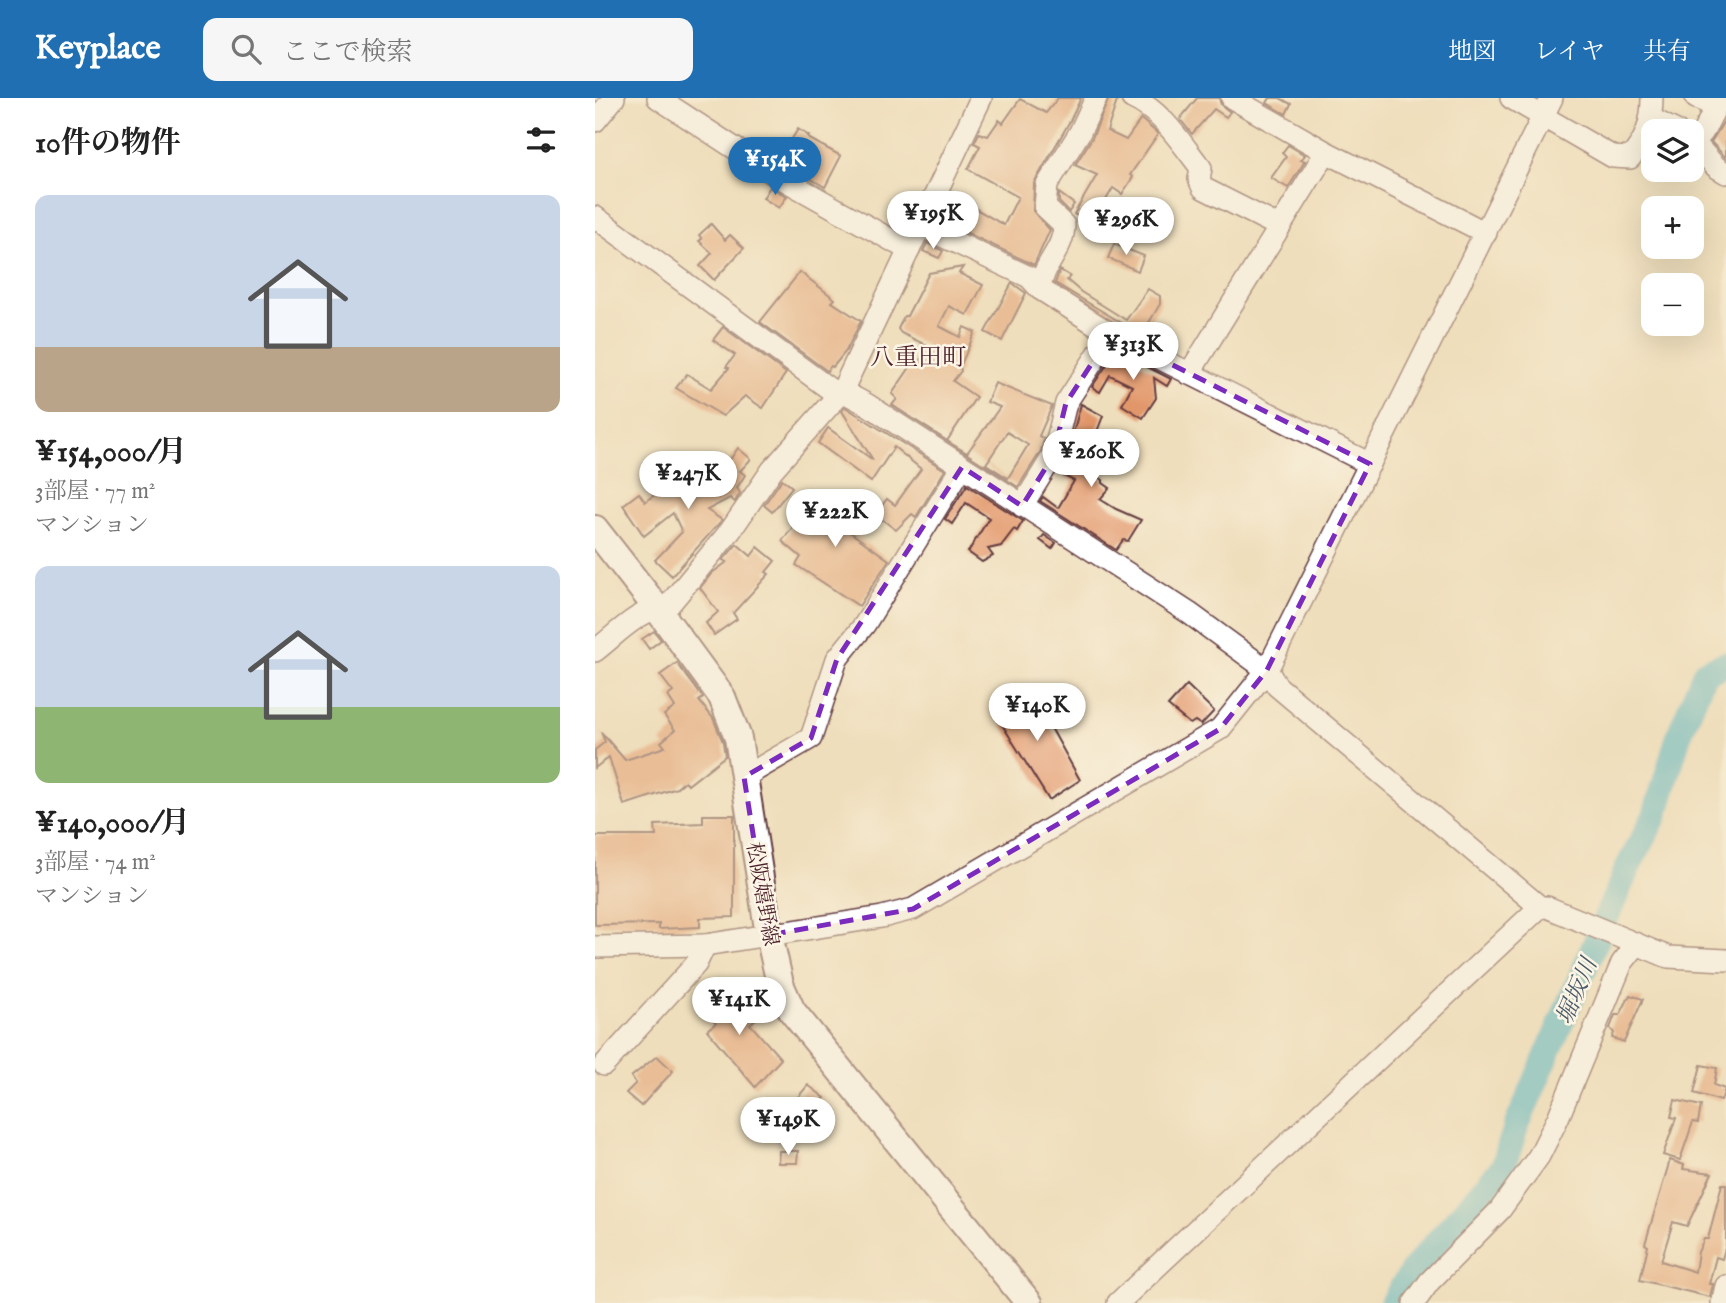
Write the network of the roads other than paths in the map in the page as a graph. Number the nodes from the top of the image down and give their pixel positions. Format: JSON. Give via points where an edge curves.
{"nodes":[{"id":1,"x":614,"y":98,"type":"edge"},
{"id":2,"x":658,"y":98,"type":"edge"},
{"id":3,"x":981,"y":98,"type":"edge"},
{"id":4,"x":1096,"y":98,"type":"edge"},
{"id":5,"x":1132,"y":98,"type":"edge"},
{"id":6,"x":1233,"y":98,"type":"edge"},
{"id":7,"x":1511,"y":98,"type":"edge"},
{"id":8,"x":1552,"y":98,"type":"edge"},
{"id":9,"x":1696,"y":98,"type":"edge"},
{"id":10,"x":1722,"y":100,"type":"edge"},
{"id":11,"x":1652,"y":108,"type":"edge"},
{"id":12,"x":1542,"y":118,"type":"junction"},
{"id":13,"x":1666,"y":119,"type":"edge"},
{"id":14,"x":595,"y":121,"type":"edge"},
{"id":15,"x":1704,"y":130,"type":"edge"},
{"id":16,"x":1326,"y":152,"type":"junction"},
{"id":17,"x":1704,"y":154,"type":"edge"},
{"id":18,"x":1726,"y":173,"type":"edge"},
{"id":19,"x":595,"y":217,"type":"edge"},
{"id":20,"x":921,"y":226,"type":"junction"},
{"id":21,"x":1278,"y":226,"type":"junction"},
{"id":22,"x":1486,"y":233,"type":"junction"},
{"id":23,"x":909,"y":250,"type":"junction"},
{"id":24,"x":1039,"y":289,"type":"junction"},
{"id":25,"x":1111,"y":334,"type":"junction"},
{"id":26,"x":1189,"y":374,"type":"junction"},
{"id":27,"x":842,"y":391,"type":"junction"},
{"id":28,"x":1370,"y":464,"type":"junction"},
{"id":29,"x":962,"y":467,"type":"junction"},
{"id":30,"x":1021,"y":506,"type":"junction"},
{"id":31,"x":595,"y":529,"type":"edge"},
{"id":32,"x":656,"y":607,"type":"junction"},
{"id":33,"x":595,"y":651,"type":"edge"},
{"id":34,"x":1267,"y":670,"type":"junction"},
{"id":35,"x":744,"y":777,"type":"junction"},
{"id":36,"x":1540,"y":906,"type":"junction"},
{"id":37,"x":769,"y":936,"type":"junction"},
{"id":38,"x":1632,"y":943,"type":"junction"},
{"id":39,"x":705,"y":945,"type":"junction"},
{"id":40,"x":595,"y":947,"type":"edge"},
{"id":41,"x":1726,"y":960,"type":"edge"},
{"id":42,"x":604,"y":1065,"type":"dead end"},
{"id":43,"x":1726,"y":1286,"type":"edge"},
{"id":44,"x":1029,"y":1303,"type":"edge"},
{"id":45,"x":1118,"y":1303,"type":"edge"},
{"id":46,"x":1415,"y":1303,"type":"edge"},
{"id":47,"x":1722,"y":1303,"type":"edge"}],
"edges":[{"from":1,"to":14,"type":"street"},
{"from":2,"to":23,"type":"street","via":[[774,174]]},
{"from":3,"to":20,"type":"street"},
{"from":4,"to":24,"type":"street","via":[[1047,184],[1045,207],[1064,225],[1064,237],[1042,274]]},
{"from":5,"to":21,"type":"street","via":[[1165,122],[1201,168],[1203,188]]},
{"from":6,"to":16,"type":"street"},
{"from":7,"to":12,"type":"street"},
{"from":8,"to":12,"type":"street"},
{"from":9,"to":10,"type":"street","via":[[1708,103]]},
{"from":10,"to":15,"type":"street"},
{"from":11,"to":12,"type":"street","via":[[1639,148],[1630,159],[1613,157]]},
{"from":11,"to":13,"type":"street"},
{"from":12,"to":22,"type":"street"},
{"from":16,"to":21,"type":"street"},
{"from":16,"to":22,"type":"street"},
{"from":17,"to":18,"type":"street"},
{"from":19,"to":27,"type":"street","via":[[831,390]]},
{"from":20,"to":23,"type":"street"},
{"from":20,"to":24,"type":"street","via":[[1029,277]]},
{"from":21,"to":26,"type":"street"},
{"from":22,"to":28,"type":"street"},
{"from":23,"to":27,"type":"street"},
{"from":24,"to":25,"type":"street"},
{"from":25,"to":26,"type":"street"},
{"from":25,"to":30,"type":"street","via":[[1066,403],[1053,456]]},
{"from":26,"to":28,"type":"street"},
{"from":27,"to":29,"type":"street"},
{"from":27,"to":32,"type":"street","via":[[772,470],[731,530],[668,606]]},
{"from":28,"to":34,"type":"street"},
{"from":29,"to":30,"type":"street"},
{"from":29,"to":35,"type":"street","via":[[865,624],[837,659],[811,738]]},
{"from":30,"to":34,"type":"street","via":[[1189,613]]},
{"from":31,"to":32,"type":"main road","name":"松阪嬉野線"},
{"from":32,"to":33,"type":"street"},
{"from":32,"to":35,"type":"main road","name":"松阪嬉野線","via":[[722,697],[738,738]]},
{"from":34,"to":36,"type":"street","via":[[1277,686]]},
{"from":34,"to":37,"type":"street","via":[[1220,729],[913,909]]},
{"from":35,"to":37,"type":"main road","name":"松阪嬉野線"},
{"from":36,"to":38,"type":"street"},
{"from":36,"to":45,"type":"street"},
{"from":37,"to":39,"type":"street"},
{"from":37,"to":44,"type":"main road","name":"松阪嬉野線","via":[[780,984],[792,1011]]},
{"from":38,"to":41,"type":"street","via":[[1668,957]]},
{"from":38,"to":46,"type":"street","via":[[1534,1164],[1500,1210],[1429,1282]]},
{"from":39,"to":40,"type":"street"},
{"from":39,"to":42,"type":"street","via":[[696,964]]},
{"from":43,"to":47,"type":"street"}]}
